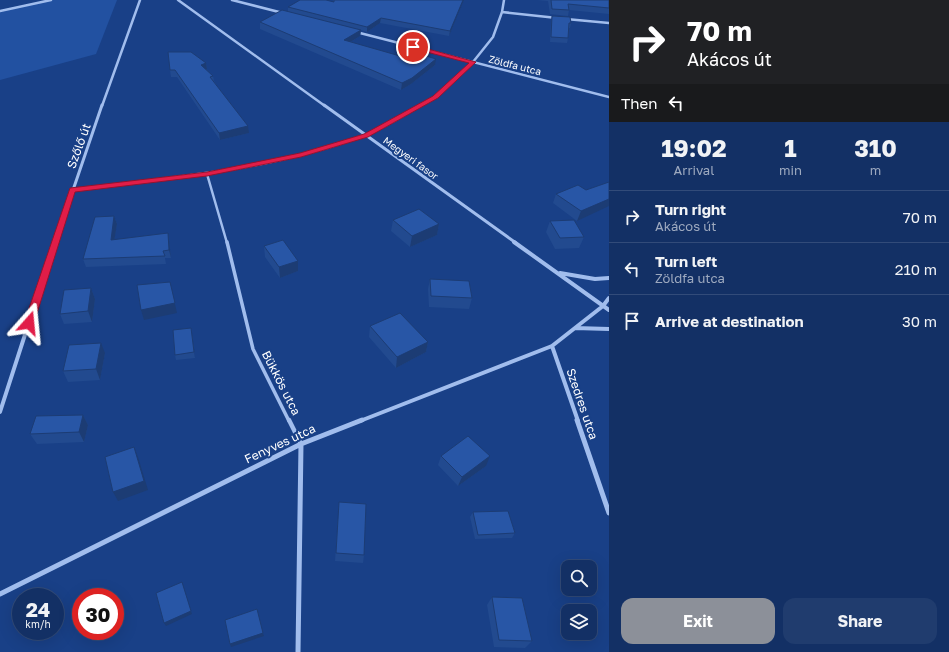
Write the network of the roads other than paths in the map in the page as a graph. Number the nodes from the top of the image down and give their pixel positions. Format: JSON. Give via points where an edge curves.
{"nodes":[{"id":1,"x":51,"y":0,"type":"edge"},
{"id":2,"x":140,"y":0,"type":"edge"},
{"id":3,"x":178,"y":0,"type":"edge"},
{"id":4,"x":232,"y":0,"type":"edge"},
{"id":5,"x":504,"y":0,"type":"edge"},
{"id":6,"x":0,"y":11,"type":"edge"},
{"id":7,"x":502,"y":12,"type":"junction"},
{"id":8,"x":285,"y":14,"type":"edge"},
{"id":9,"x":609,"y":23,"type":"edge"},
{"id":10,"x":353,"y":31,"type":"edge"},
{"id":11,"x":473,"y":62,"type":"junction"},
{"id":12,"x":609,"y":97,"type":"edge"},
{"id":13,"x":366,"y":135,"type":"junction"},
{"id":14,"x":207,"y":174,"type":"junction"},
{"id":15,"x":72,"y":190,"type":"junction"},
{"id":16,"x":558,"y":273,"type":"junction"},
{"id":17,"x":609,"y":278,"type":"edge"},
{"id":18,"x":609,"y":298,"type":"edge"},
{"id":19,"x":604,"y":306,"type":"junction"},
{"id":20,"x":609,"y":310,"type":"edge"},
{"id":21,"x":575,"y":328,"type":"junction"},
{"id":22,"x":609,"y":329,"type":"edge"},
{"id":23,"x":552,"y":346,"type":"junction"},
{"id":24,"x":0,"y":412,"type":"edge"},
{"id":25,"x":301,"y":444,"type":"junction"},
{"id":26,"x":609,"y":513,"type":"edge"},
{"id":27,"x":0,"y":594,"type":"edge"},
{"id":28,"x":298,"y":652,"type":"edge"}],
"edges":[{"from":1,"to":6,"type":"street"},
{"from":2,"to":15,"type":"street","name":"Szőlő út"},
{"from":3,"to":13,"type":"street","name":"Megyeri fasor"},
{"from":4,"to":8,"type":"street"},
{"from":5,"to":7,"type":"street"},
{"from":7,"to":9,"type":"street"},
{"from":7,"to":11,"type":"street","via":[[493,37]]},
{"from":10,"to":11,"type":"street","name":"Zöldfa utca"},
{"from":11,"to":12,"type":"street","name":"Zöldfa utca"},
{"from":11,"to":13,"type":"street","via":[[436,97]]},
{"from":13,"to":14,"type":"street","via":[[301,155]]},
{"from":13,"to":16,"type":"street","name":"Megyeri fasor"},
{"from":14,"to":15,"type":"street"},
{"from":14,"to":25,"type":"street","name":"Bükkös utca","via":[[226,237],[253,349]]},
{"from":15,"to":24,"type":"street","name":"Szőlő út"},
{"from":16,"to":17,"type":"street","via":[[595,279]]},
{"from":16,"to":19,"type":"street","name":"Megyeri fasor"},
{"from":18,"to":19,"type":"street"},
{"from":19,"to":20,"type":"street","name":"Megyeri fasor"},
{"from":19,"to":21,"type":"street","name":"Fenyves utca"},
{"from":21,"to":22,"type":"street"},
{"from":21,"to":23,"type":"street","name":"Fenyves utca"},
{"from":23,"to":25,"type":"street","name":"Fenyves utca"},
{"from":23,"to":26,"type":"street","name":"Szedres utca"},
{"from":25,"to":27,"type":"street","name":"Fenyves utca"},
{"from":25,"to":28,"type":"street","name":"Bükkös utca"}]}
